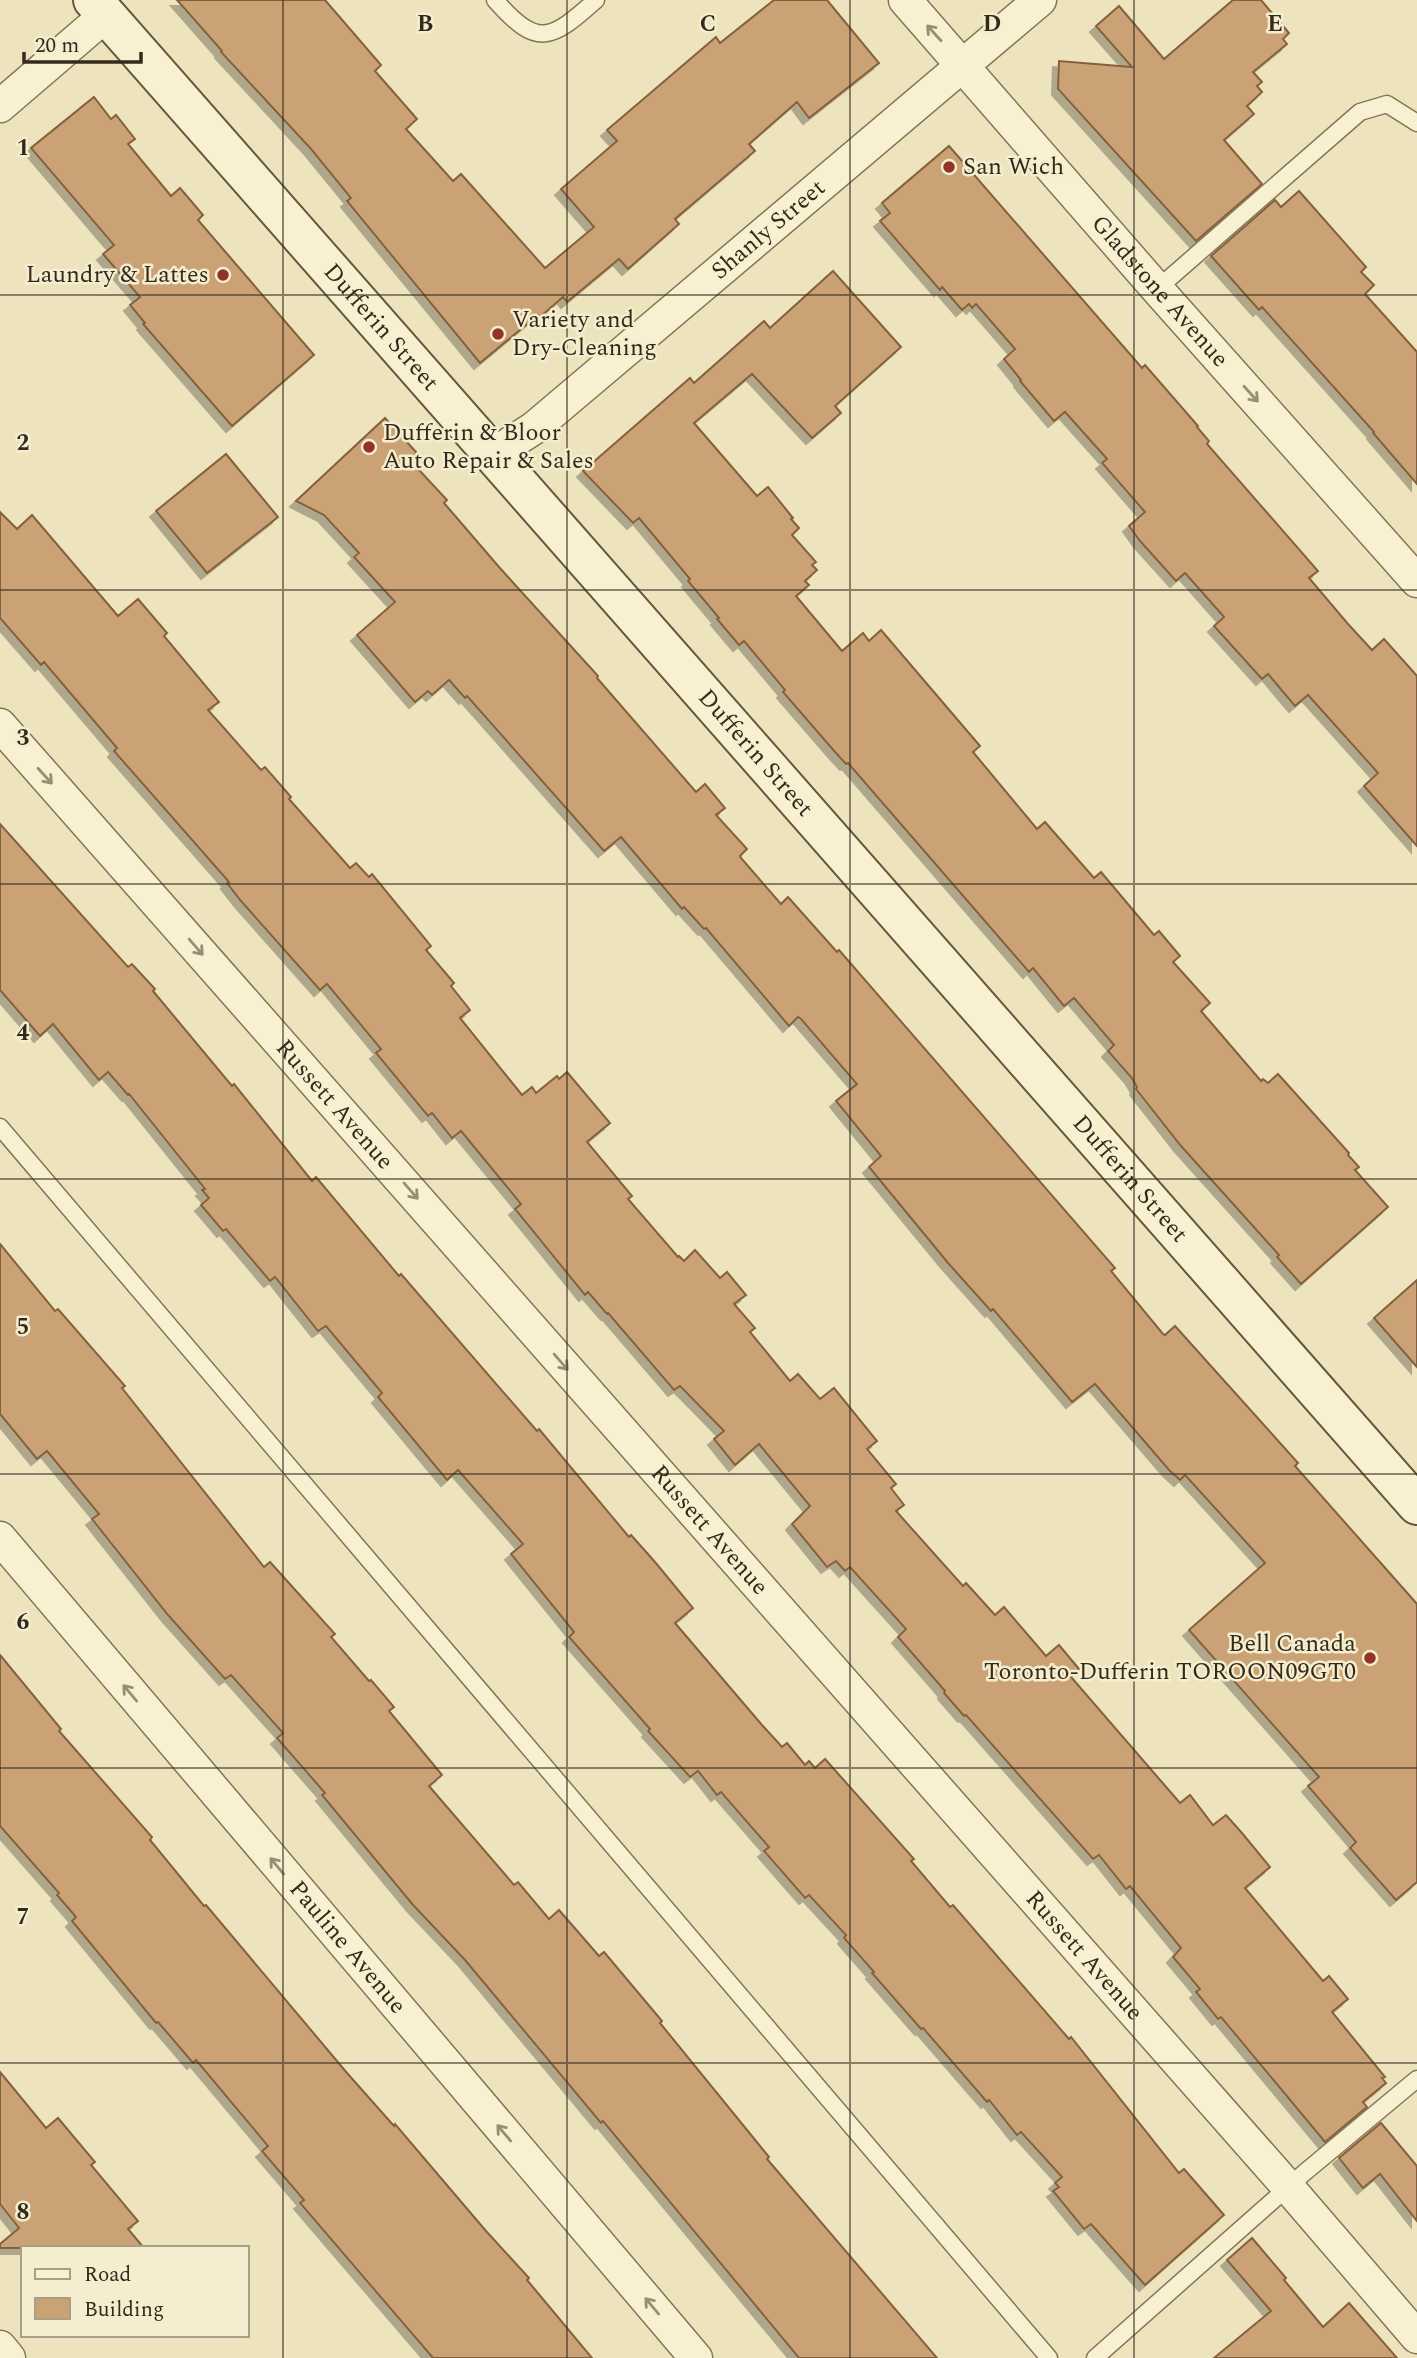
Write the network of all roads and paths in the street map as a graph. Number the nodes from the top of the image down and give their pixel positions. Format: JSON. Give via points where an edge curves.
{"nodes":[{"id":1,"x":495,"y":0,"type":"edge"},
{"id":2,"x":596,"y":0,"type":"edge"},
{"id":3,"x":905,"y":0,"type":"edge"},
{"id":4,"x":1040,"y":0,"type":"edge"},
{"id":5,"x":100,"y":7,"type":"edge"},
{"id":6,"x":963,"y":66,"type":"junction"},
{"id":7,"x":0,"y":106,"type":"edge"},
{"id":8,"x":1417,"y":123,"type":"edge"},
{"id":9,"x":1157,"y":289,"type":"junction"},
{"id":10,"x":492,"y":456,"type":"junction"},
{"id":11,"x":1417,"y":581,"type":"edge"},
{"id":12,"x":0,"y":725,"type":"edge"},
{"id":13,"x":0,"y":1127,"type":"edge"},
{"id":14,"x":1417,"y":1505,"type":"edge"},
{"id":15,"x":0,"y":1538,"type":"edge"},
{"id":16,"x":1417,"y":2079,"type":"edge"},
{"id":17,"x":1288,"y":2187,"type":"junction"},
{"id":18,"x":1417,"y":2337,"type":"edge"},
{"id":19,"x":0,"y":2347,"type":"edge"},
{"id":20,"x":9,"y":2358,"type":"edge"},
{"id":21,"x":696,"y":2358,"type":"edge"},
{"id":22,"x":1049,"y":2358,"type":"edge"},
{"id":23,"x":1095,"y":2358,"type":"edge"}],
"edges":[{"from":1,"to":2,"type":"lane","via":[[522,28],[540,34],[558,31]]},
{"from":6,"to":3,"type":"street","name":"Gladstone Avenue","one_way":true},
{"from":4,"to":6,"type":"street","name":"Shanly Street"},
{"from":5,"to":7,"type":"street"},
{"from":5,"to":10,"type":"main road","name":"Dufferin Street"},
{"from":6,"to":9,"type":"street","name":"Gladstone Avenue"},
{"from":6,"to":10,"type":"street","name":"Shanly Street","via":[[534,428]]},
{"from":8,"to":9,"type":"lane","via":[[1387,104],[1360,113]]},
{"from":9,"to":11,"type":"street","name":"Gladstone Avenue","one_way":true},
{"from":10,"to":14,"type":"main road","name":"Dufferin Street"},
{"from":12,"to":17,"type":"street","name":"Russett Avenue","one_way":true},
{"from":13,"to":22,"type":"lane"},
{"from":21,"to":15,"type":"street","name":"Pauline Avenue","one_way":true},
{"from":16,"to":17,"type":"lane"},
{"from":17,"to":18,"type":"street","name":"Russett Avenue"},
{"from":17,"to":23,"type":"lane"},
{"from":19,"to":20,"type":"street"}]}
